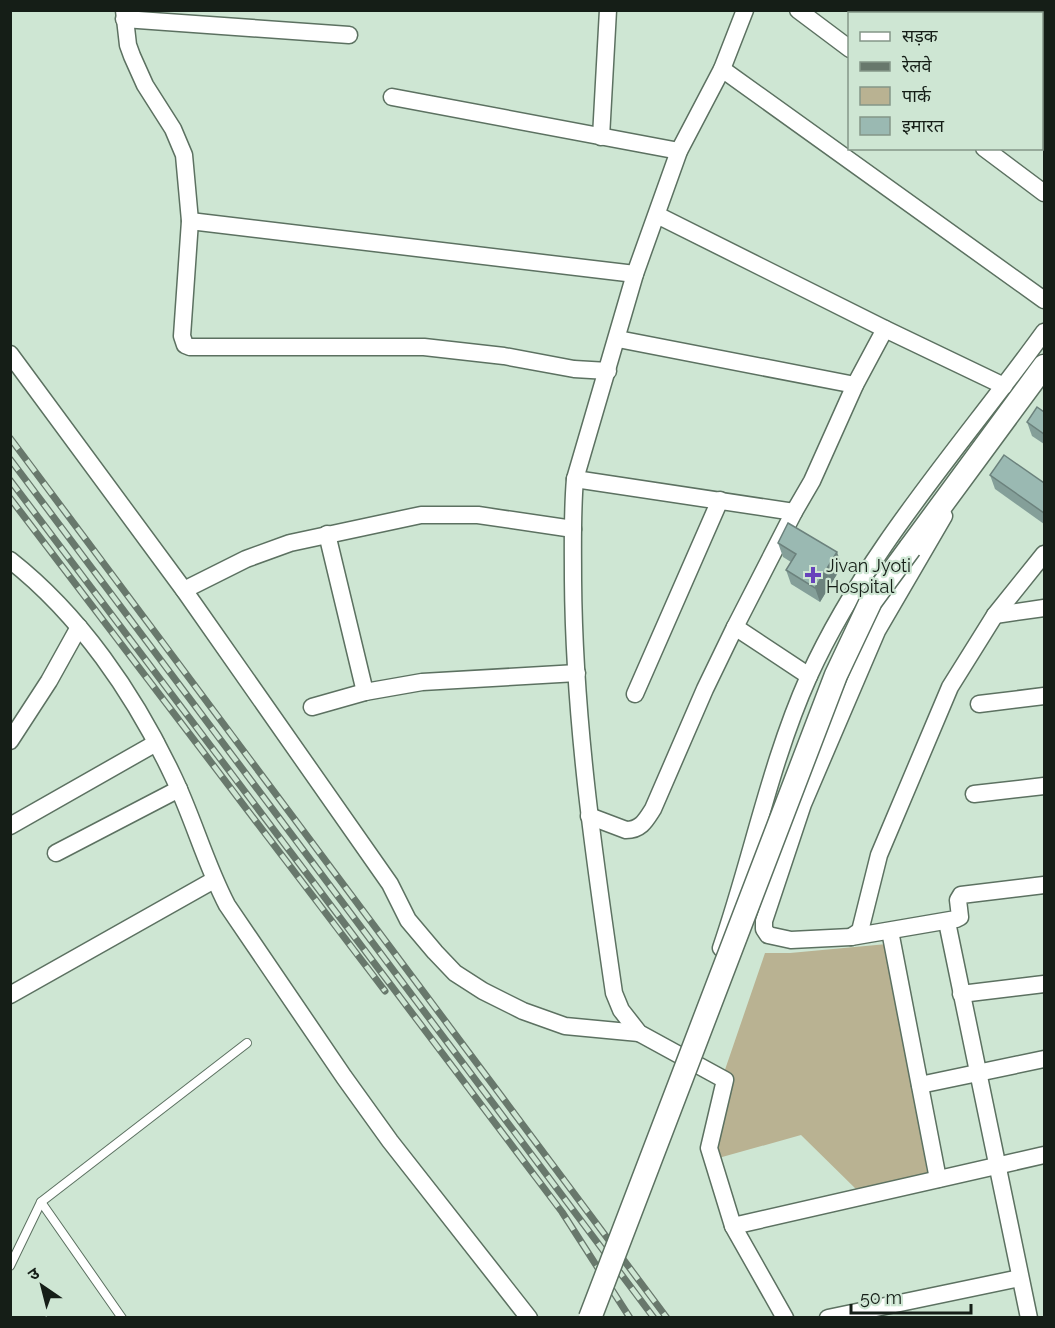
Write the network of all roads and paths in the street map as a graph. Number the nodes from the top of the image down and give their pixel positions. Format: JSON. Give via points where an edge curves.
{"nodes":[{"id":1,"x":608,"y":10,"type":"edge"},
{"id":2,"x":745,"y":10,"type":"edge"},
{"id":3,"x":798,"y":10,"type":"edge"},
{"id":4,"x":124,"y":15,"type":"edge"},
{"id":5,"x":348,"y":35,"type":"dead end"},
{"id":6,"x":848,"y":48,"type":"edge"},
{"id":7,"x":722,"y":69,"type":"junction"},
{"id":8,"x":392,"y":97,"type":"dead end"},
{"id":9,"x":601,"y":137,"type":"junction"},
{"id":10,"x":987,"y":150,"type":"edge"},
{"id":11,"x":679,"y":151,"type":"junction"},
{"id":12,"x":1044,"y":193,"type":"edge"},
{"id":13,"x":657,"y":214,"type":"junction"},
{"id":14,"x":190,"y":221,"type":"junction"},
{"id":15,"x":635,"y":274,"type":"junction"},
{"id":16,"x":1044,"y":300,"type":"edge"},
{"id":17,"x":885,"y":329,"type":"junction"},
{"id":18,"x":1044,"y":332,"type":"edge"},
{"id":19,"x":618,"y":339,"type":"junction"},
{"id":20,"x":10,"y":354,"type":"edge"},
{"id":21,"x":1044,"y":366,"type":"edge"},
{"id":22,"x":608,"y":371,"type":"junction"},
{"id":23,"x":855,"y":385,"type":"junction"},
{"id":24,"x":1004,"y":386,"type":"junction"},
{"id":25,"x":965,"y":473,"type":"junction"},
{"id":26,"x":575,"y":479,"type":"junction"},
{"id":27,"x":720,"y":500,"type":"junction"},
{"id":28,"x":794,"y":512,"type":"junction"},
{"id":29,"x":573,"y":529,"type":"junction"},
{"id":30,"x":327,"y":534,"type":"junction"},
{"id":31,"x":1044,"y":554,"type":"edge"},
{"id":32,"x":10,"y":560,"type":"edge"},
{"id":33,"x":184,"y":590,"type":"junction"},
{"id":34,"x":1044,"y":608,"type":"edge"},
{"id":35,"x":995,"y":615,"type":"junction"},
{"id":36,"x":79,"y":627,"type":"junction"},
{"id":37,"x":735,"y":627,"type":"junction"},
{"id":38,"x":577,"y":673,"type":"junction"},
{"id":39,"x":809,"y":676,"type":"junction"},
{"id":40,"x":365,"y":692,"type":"junction"},
{"id":41,"x":635,"y":694,"type":"dead end"},
{"id":42,"x":1044,"y":696,"type":"edge"},
{"id":43,"x":979,"y":704,"type":"dead end"},
{"id":44,"x":312,"y":706,"type":"dead end"},
{"id":45,"x":10,"y":741,"type":"edge"},
{"id":46,"x":156,"y":743,"type":"junction"},
{"id":47,"x":1044,"y":786,"type":"edge"},
{"id":48,"x":179,"y":789,"type":"junction"},
{"id":49,"x":974,"y":794,"type":"dead end"},
{"id":50,"x":589,"y":816,"type":"junction"},
{"id":51,"x":10,"y":826,"type":"edge"},
{"id":52,"x":56,"y":853,"type":"dead end"},
{"id":53,"x":214,"y":880,"type":"junction"},
{"id":54,"x":1044,"y":885,"type":"edge"},
{"id":55,"x":947,"y":922,"type":"junction"},
{"id":56,"x":890,"y":931,"type":"junction"},
{"id":57,"x":851,"y":937,"type":"junction"},
{"id":58,"x":1044,"y":984,"type":"edge"},
{"id":59,"x":961,"y":994,"type":"junction"},
{"id":60,"x":10,"y":995,"type":"edge"},
{"id":61,"x":639,"y":1033,"type":"junction"},
{"id":62,"x":248,"y":1042,"type":"dead end"},
{"id":63,"x":682,"y":1056,"type":"junction"},
{"id":64,"x":1044,"y":1059,"type":"edge"},
{"id":65,"x":977,"y":1073,"type":"junction"},
{"id":66,"x":920,"y":1085,"type":"junction"},
{"id":67,"x":1044,"y":1155,"type":"edge"},
{"id":68,"x":996,"y":1165,"type":"junction"},
{"id":69,"x":938,"y":1179,"type":"junction"},
{"id":70,"x":40,"y":1202,"type":"junction"},
{"id":71,"x":733,"y":1226,"type":"junction"},
{"id":72,"x":10,"y":1266,"type":"edge"},
{"id":73,"x":1020,"y":1278,"type":"junction"},
{"id":74,"x":121,"y":1317,"type":"edge"},
{"id":75,"x":529,"y":1317,"type":"edge"},
{"id":76,"x":590,"y":1317,"type":"edge"},
{"id":77,"x":785,"y":1317,"type":"edge"},
{"id":78,"x":828,"y":1317,"type":"edge"},
{"id":79,"x":1029,"y":1317,"type":"edge"}],
"edges":[{"from":1,"to":9,"type":"street"},
{"from":2,"to":7,"type":"street"},
{"from":3,"to":6,"type":"street"},
{"from":4,"to":5,"type":"street"},
{"from":4,"to":14,"type":"street","via":[[128,45],[145,85],[182,147]]},
{"from":7,"to":11,"type":"street"},
{"from":7,"to":16,"type":"street"},
{"from":8,"to":9,"type":"street"},
{"from":9,"to":11,"type":"street"},
{"from":10,"to":12,"type":"street"},
{"from":11,"to":13,"type":"street"},
{"from":13,"to":15,"type":"street"},
{"from":13,"to":17,"type":"street"},
{"from":14,"to":15,"type":"street"},
{"from":14,"to":22,"type":"street","via":[[182,336],[190,347],[424,347]]},
{"from":15,"to":19,"type":"street"},
{"from":17,"to":23,"type":"street"},
{"from":17,"to":24,"type":"street"},
{"from":18,"to":24,"type":"street"},
{"from":19,"to":22,"type":"street"},
{"from":19,"to":23,"type":"street"},
{"from":20,"to":33,"type":"street"},
{"from":21,"to":25,"type":"main road"},
{"from":22,"to":26,"type":"street"},
{"from":23,"to":28,"type":"street"},
{"from":24,"to":39,"type":"street","via":[[910,509],[851,596]]},
{"from":25,"to":57,"type":"street","via":[[937,530],[877,631],[803,804],[764,921],[768,934],[791,940]]},
{"from":25,"to":76,"type":"main road","bridge":true,"via":[[871,601],[836,675]]},
{"from":26,"to":27,"type":"street"},
{"from":26,"to":29,"type":"street"},
{"from":27,"to":28,"type":"street"},
{"from":27,"to":41,"type":"street"},
{"from":28,"to":37,"type":"street"},
{"from":29,"to":30,"type":"street","via":[[446,514],[395,519]]},
{"from":29,"to":38,"type":"street"},
{"from":30,"to":33,"type":"street","via":[[246,559]]},
{"from":30,"to":40,"type":"street"},
{"from":31,"to":35,"type":"street"},
{"from":32,"to":36,"type":"street","via":[[37,581]]},
{"from":33,"to":61,"type":"street","via":[[390,884],[408,920],[455,973],[483,991],[551,1022]]},
{"from":34,"to":35,"type":"street"},
{"from":35,"to":57,"type":"street","via":[[950,687],[879,855],[860,931]]},
{"from":36,"to":45,"type":"street"},
{"from":36,"to":46,"type":"street","via":[[125,690]]},
{"from":37,"to":39,"type":"street"},
{"from":37,"to":50,"type":"street","via":[[643,824],[626,830]]},
{"from":38,"to":40,"type":"street","via":[[449,679]]},
{"from":38,"to":50,"type":"street"},
{"from":39,"to":63,"type":"street","via":[[772,774],[726,934]]},
{"from":40,"to":44,"type":"street"},
{"from":42,"to":43,"type":"street"},
{"from":46,"to":48,"type":"street"},
{"from":46,"to":51,"type":"street"},
{"from":47,"to":49,"type":"street"},
{"from":48,"to":52,"type":"street"},
{"from":48,"to":53,"type":"street"},
{"from":50,"to":61,"type":"street","via":[[614,993],[621,1010]]},
{"from":53,"to":60,"type":"street"},
{"from":53,"to":75,"type":"street","via":[[227,905],[364,1105]]},
{"from":54,"to":55,"type":"street","via":[[961,894],[960,917]]},
{"from":55,"to":56,"type":"street"},
{"from":55,"to":59,"type":"street"},
{"from":56,"to":57,"type":"street"},
{"from":56,"to":66,"type":"street"},
{"from":58,"to":59,"type":"street"},
{"from":59,"to":65,"type":"street"},
{"from":61,"to":63,"type":"street"},
{"from":62,"to":70,"type":"lane"},
{"from":63,"to":71,"type":"street","via":[[725,1080],[709,1148]]},
{"from":64,"to":65,"type":"street"},
{"from":65,"to":66,"type":"street"},
{"from":65,"to":68,"type":"street"},
{"from":66,"to":69,"type":"street"},
{"from":67,"to":68,"type":"street"},
{"from":68,"to":69,"type":"street"},
{"from":68,"to":73,"type":"street"},
{"from":69,"to":71,"type":"street"},
{"from":70,"to":72,"type":"lane"},
{"from":70,"to":74,"type":"lane"},
{"from":71,"to":77,"type":"street"},
{"from":73,"to":78,"type":"street"},
{"from":73,"to":79,"type":"street"}]}
